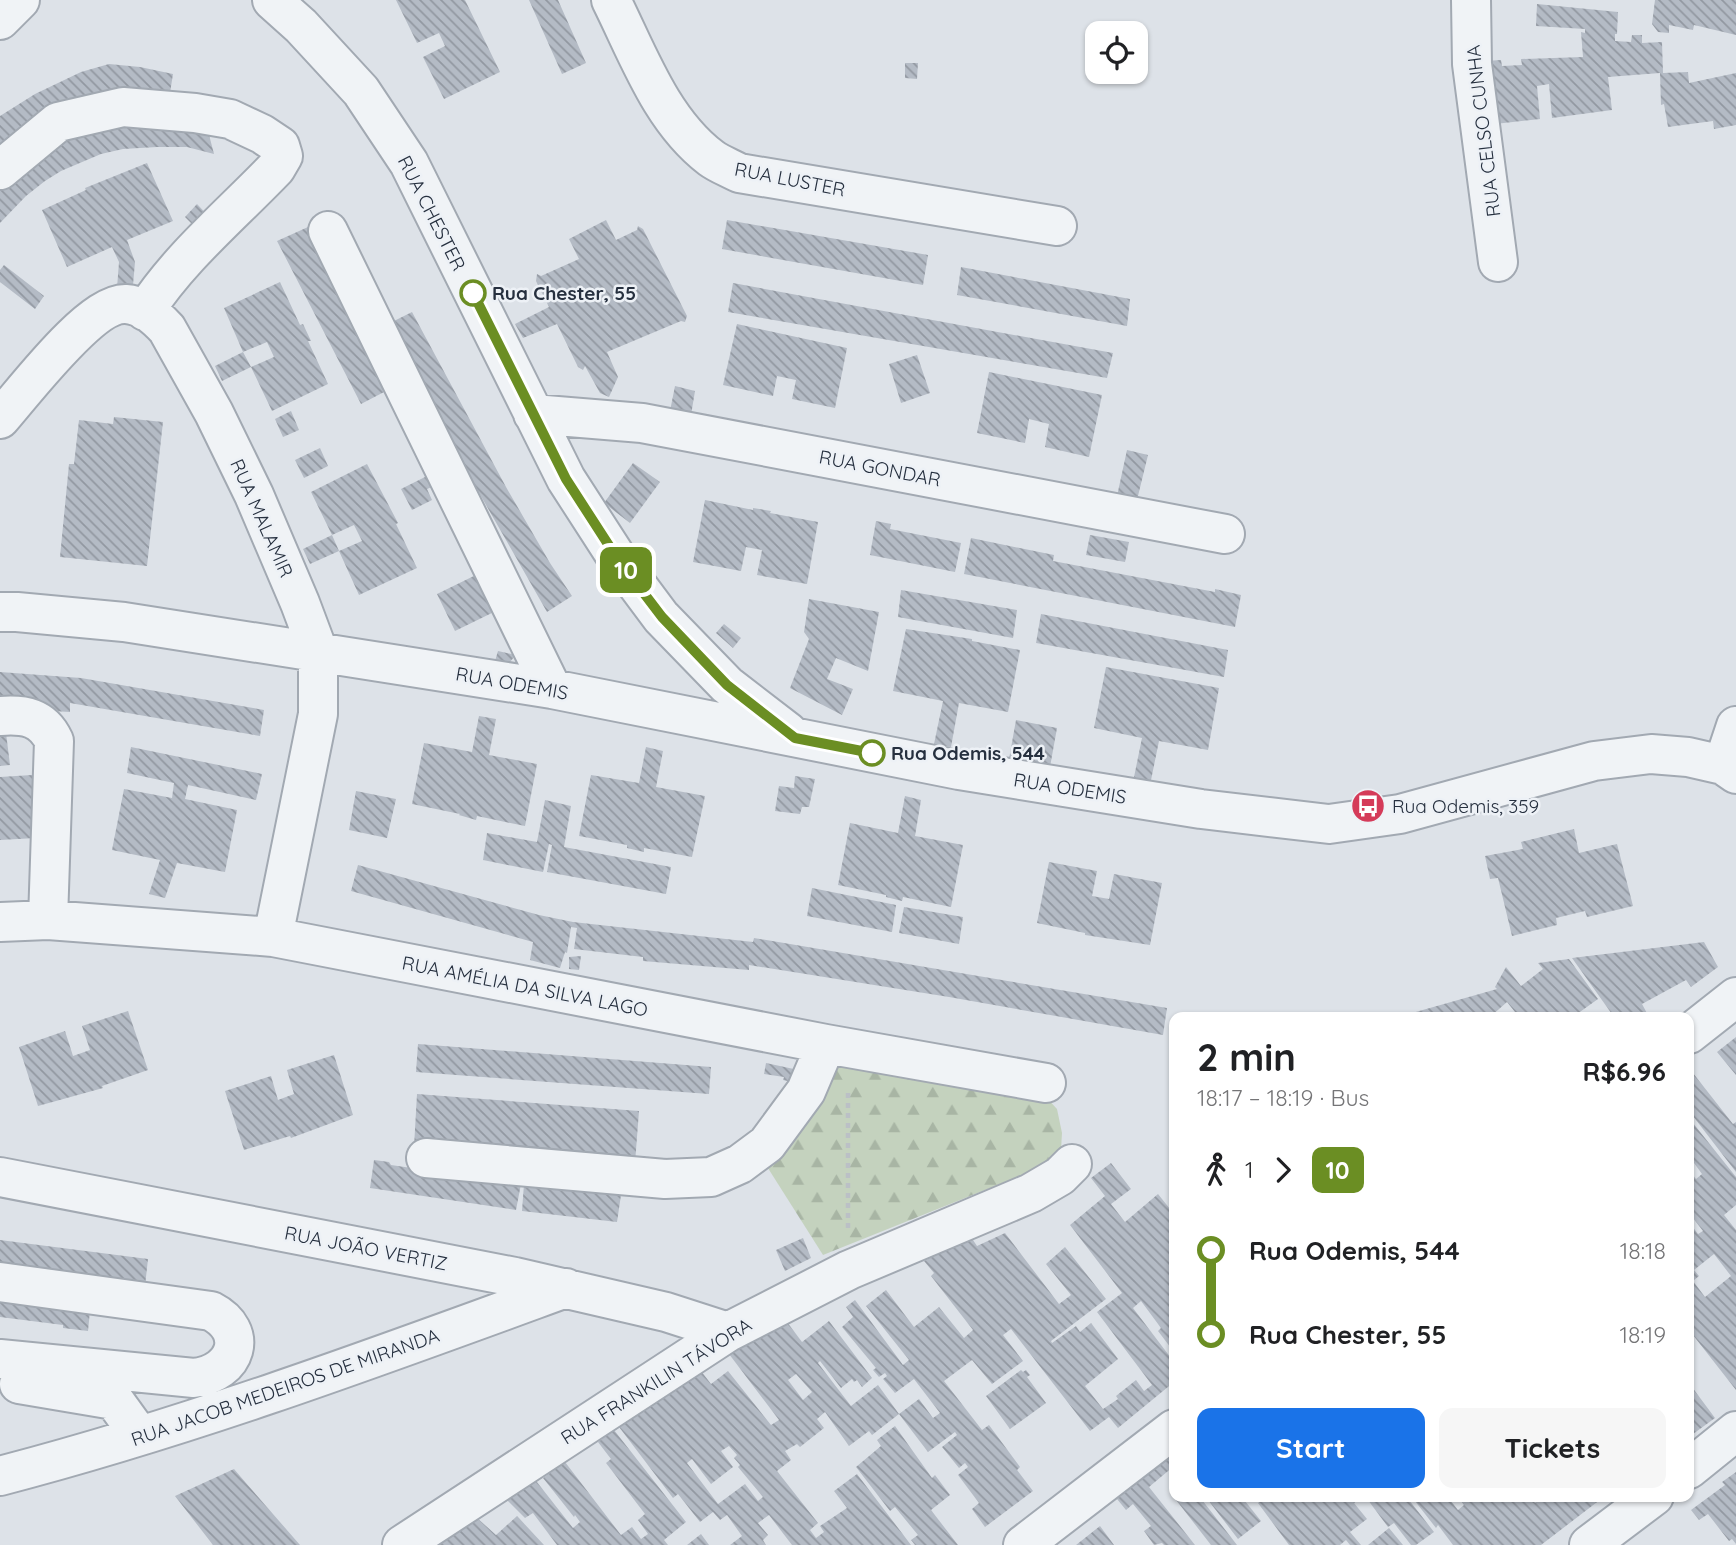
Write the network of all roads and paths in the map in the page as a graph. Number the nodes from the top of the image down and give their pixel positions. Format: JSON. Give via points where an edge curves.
{"nodes":[{"id":1,"x":20,"y":0,"type":"edge"},
{"id":2,"x":272,"y":0,"type":"edge"},
{"id":3,"x":611,"y":0,"type":"edge"},
{"id":4,"x":1471,"y":0,"type":"edge"},
{"id":5,"x":0,"y":20,"type":"edge"},
{"id":6,"x":0,"y":170,"type":"edge"},
{"id":7,"x":1056,"y":226,"type":"dead end"},
{"id":8,"x":328,"y":231,"type":"dead end"},
{"id":9,"x":1499,"y":262,"type":"dead end"},
{"id":10,"x":145,"y":311,"type":"junction"},
{"id":11,"x":533,"y":414,"type":"junction"},
{"id":12,"x":0,"y":419,"type":"edge"},
{"id":13,"x":1225,"y":534,"type":"dead end"},
{"id":14,"x":0,"y":612,"type":"edge"},
{"id":15,"x":318,"y":651,"type":"junction"},
{"id":16,"x":552,"y":689,"type":"junction"},
{"id":17,"x":0,"y":716,"type":"edge"},
{"id":18,"x":1736,"y":726,"type":"edge"},
{"id":19,"x":795,"y":738,"type":"junction"},
{"id":20,"x":1730,"y":769,"type":"edge"},
{"id":21,"x":48,"y":920,"type":"junction"},
{"id":22,"x":0,"y":922,"type":"edge"},
{"id":23,"x":273,"y":937,"type":"junction"},
{"id":24,"x":1736,"y":997,"type":"edge"},
{"id":25,"x":1694,"y":1030,"type":"edge"},
{"id":26,"x":837,"y":1046,"type":"junction"},
{"id":27,"x":1046,"y":1083,"type":"dead end"},
{"id":28,"x":426,"y":1158,"type":"dead end"},
{"id":29,"x":1072,"y":1164,"type":"dead end"},
{"id":30,"x":0,"y":1177,"type":"edge"},
{"id":31,"x":849,"y":1270,"type":"junction"},
{"id":32,"x":0,"y":1282,"type":"edge"},
{"id":33,"x":566,"y":1288,"type":"junction"},
{"id":34,"x":728,"y":1332,"type":"junction"},
{"id":35,"x":0,"y":1359,"type":"edge"},
{"id":36,"x":0,"y":1380,"type":"edge"},
{"id":37,"x":1736,"y":1431,"type":"edge"},
{"id":38,"x":1169,"y":1433,"type":"edge"},
{"id":39,"x":140,"y":1436,"type":"junction"},
{"id":40,"x":1694,"y":1465,"type":"edge"},
{"id":41,"x":0,"y":1476,"type":"edge"},
{"id":42,"x":1646,"y":1502,"type":"edge"},
{"id":43,"x":402,"y":1545,"type":"edge"},
{"id":44,"x":1023,"y":1545,"type":"edge"},
{"id":45,"x":1590,"y":1545,"type":"edge"}],
"edges":[{"from":1,"to":5,"type":"street"},
{"from":2,"to":11,"type":"street","name":"RUA CHESTER","via":[[361,91],[409,163]]},
{"from":3,"to":7,"type":"street","name":"RUA LUSTER","via":[[668,111],[712,159],[739,173]]},
{"from":4,"to":9,"type":"street","name":"RUA CELSO CUNHA","via":[[1472,64]]},
{"from":6,"to":10,"type":"street","via":[[58,122],[123,107],[230,119],[280,146],[283,156],[276,168],[187,257]]},
{"from":8,"to":16,"type":"street"},
{"from":10,"to":12,"type":"street","via":[[125,304],[92,318]]},
{"from":10,"to":15,"type":"street","name":"RUA MALAMIR","via":[[167,330],[214,413],[254,495]]},
{"from":11,"to":13,"type":"street","name":"RUA GONDAR","via":[[642,423]]},
{"from":11,"to":19,"type":"street","name":"RUA CHESTER","via":[[566,479],[662,617],[727,685]]},
{"from":14,"to":15,"type":"street","name":"RUA ODEMIS","via":[[124,622]]},
{"from":15,"to":16,"type":"street","name":"RUA ODEMIS"},
{"from":15,"to":23,"type":"street","name":"RUA MALAMIR","via":[[318,714]]},
{"from":16,"to":19,"type":"street","name":"RUA ODEMIS"},
{"from":17,"to":21,"type":"street","via":[[30,716],[54,741]]},
{"from":18,"to":20,"type":"street","name":"RUA ODEMIS"},
{"from":19,"to":20,"type":"street","name":"RUA ODEMIS","via":[[1201,809],[1329,824],[1400,814],[1594,761],[1651,754],[1688,757]]},
{"from":21,"to":22,"type":"street","name":"RUA AMÉLIA DA SILVA LAGO"},
{"from":21,"to":23,"type":"street","name":"RUA AMÉLIA DA SILVA LAGO"},
{"from":23,"to":26,"type":"street","name":"RUA AMÉLIA DA SILVA LAGO"},
{"from":24,"to":25,"type":"street"},
{"from":26,"to":27,"type":"street","name":"RUA AMÉLIA DA SILVA LAGO"},
{"from":26,"to":28,"type":"street","via":[[767,1144],[740,1164],[711,1177],[665,1179]]},
{"from":26,"to":31,"type":"path"},
{"from":29,"to":31,"type":"street","name":"RUA FRANKILIN TÁVORA","via":[[1060,1177],[1031,1193]]},
{"from":30,"to":33,"type":"street","name":"RUA JOÃO VERTIZ"},
{"from":31,"to":34,"type":"street","name":"RUA FRANKILIN TÁVORA"},
{"from":32,"to":35,"type":"street","via":[[211,1311],[229,1323],[233,1337],[229,1360],[220,1371],[194,1378]]},
{"from":33,"to":34,"type":"street","name":"RUA JOÃO VERTIZ"},
{"from":33,"to":39,"type":"street","name":"RUA JACOB MEDEIROS DE MIRANDA"},
{"from":34,"to":43,"type":"street","name":"RUA FRANKILIN TÁVORA"},
{"from":36,"to":39,"type":"street","via":[[114,1400]]},
{"from":37,"to":40,"type":"street"},
{"from":38,"to":44,"type":"street"},
{"from":39,"to":41,"type":"street","name":"RUA JACOB MEDEIROS DE MIRANDA"},
{"from":42,"to":45,"type":"street"}]}
